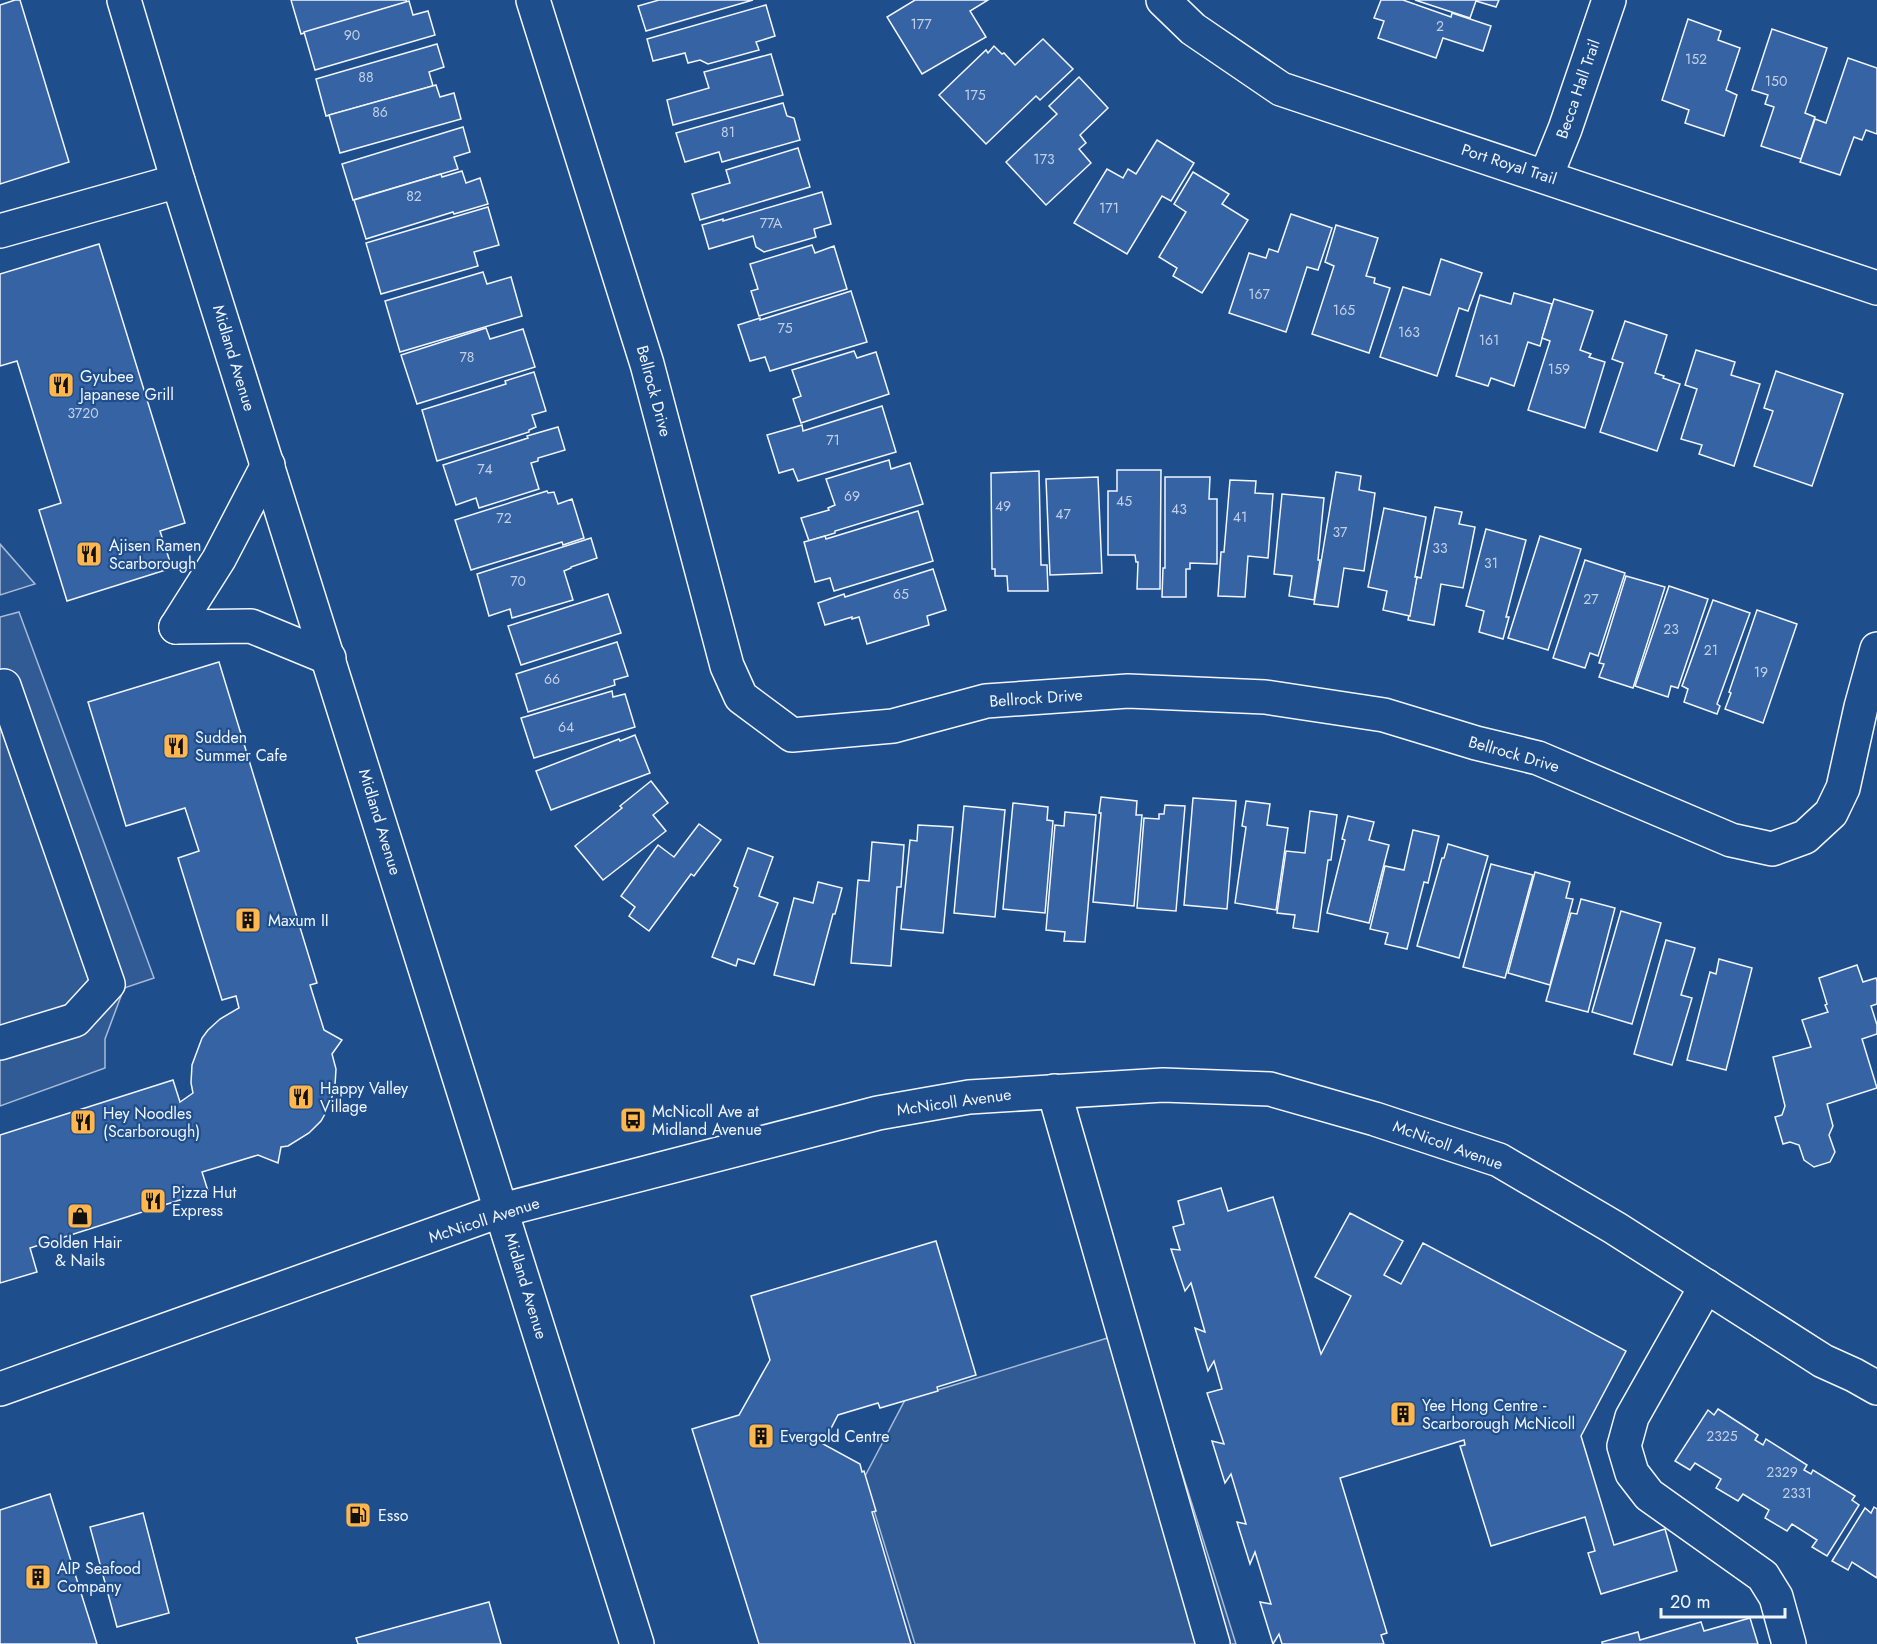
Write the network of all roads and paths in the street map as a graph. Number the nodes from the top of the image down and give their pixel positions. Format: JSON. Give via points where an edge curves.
{"nodes":[{"id":1,"x":124,"y":0,"type":"edge"},
{"id":2,"x":533,"y":0,"type":"edge"},
{"id":3,"x":1163,"y":0,"type":"edge"},
{"id":4,"x":1609,"y":0,"type":"edge"},
{"id":5,"x":1546,"y":176,"type":"junction"},
{"id":6,"x":178,"y":181,"type":"junction"},
{"id":7,"x":0,"y":231,"type":"edge"},
{"id":8,"x":1877,"y":288,"type":"edge"},
{"id":9,"x":268,"y":465,"type":"junction"},
{"id":10,"x":1877,"y":649,"type":"edge"},
{"id":11,"x":329,"y":658,"type":"junction"},
{"id":12,"x":0,"y":688,"type":"edge"},
{"id":13,"x":0,"y":1043,"type":"edge"},
{"id":14,"x":1054,"y":1091,"type":"junction"},
{"id":15,"x":502,"y":1210,"type":"junction"},
{"id":16,"x":1706,"y":1286,"type":"junction"},
{"id":17,"x":1877,"y":1388,"type":"edge"},
{"id":18,"x":0,"y":1389,"type":"edge"},
{"id":19,"x":637,"y":1644,"type":"edge"},
{"id":20,"x":1213,"y":1644,"type":"edge"},
{"id":21,"x":1790,"y":1644,"type":"edge"}],
"edges":[{"from":1,"to":6,"type":"main road","name":"Midland Avenue"},
{"from":2,"to":10,"type":"main road","name":"Bellrock Drive","via":[[647,364],[727,666],[741,697],[792,735],[893,726],[986,701],[1128,691],[1265,697],[1384,715],[1538,758],[1731,840],[1772,849],[1805,837],[1831,813],[1843,788]]},
{"from":3,"to":5,"type":"main road","name":"Port Royal Trail","via":[[1193,29],[1281,89]]},
{"from":4,"to":5,"type":"main road","name":"Becca Hall Trail"},
{"from":5,"to":8,"type":"main road","name":"Port Royal Trail"},
{"from":6,"to":7,"type":"main road"},
{"from":6,"to":9,"type":"main road","name":"Midland Avenue"},
{"from":9,"to":11,"type":"main road","name":"Midland Avenue"},
{"from":9,"to":11,"type":"main road","via":[[219,559],[176,627],[251,626]]},
{"from":11,"to":15,"type":"main road","name":"Midland Avenue"},
{"from":12,"to":13,"type":"main road","via":[[4,686],[108,984],[75,1020]]},
{"from":14,"to":15,"type":"main road","name":"McNicoll Avenue","via":[[969,1097],[878,1113]]},
{"from":14,"to":16,"type":"main road","name":"McNicoll Avenue","via":[[1163,1085],[1270,1089],[1375,1119],[1499,1160]]},
{"from":14,"to":20,"type":"main road"},
{"from":15,"to":18,"type":"main road","name":"McNicoll Avenue"},
{"from":15,"to":19,"type":"main road","name":"Midland Avenue"},
{"from":16,"to":17,"type":"main road","name":"McNicoll Avenue","via":[[1823,1361]]},
{"from":16,"to":21,"type":"main road","via":[[1632,1417],[1624,1446],[1632,1473],[1649,1495],[1764,1576],[1776,1597]]}]}
